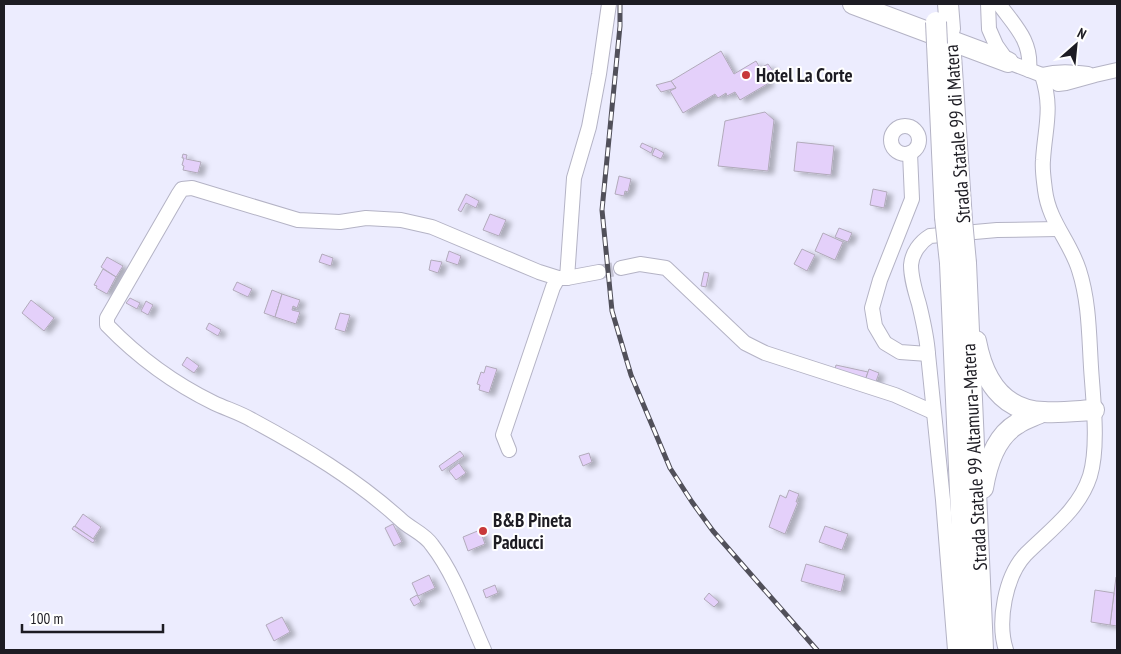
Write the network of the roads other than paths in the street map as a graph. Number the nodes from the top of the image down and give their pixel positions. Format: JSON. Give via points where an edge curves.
{"nodes":[{"id":1,"x":609,"y":4,"type":"edge"},
{"id":2,"x":853,"y":4,"type":"edge"},
{"id":3,"x":948,"y":4,"type":"edge"},
{"id":4,"x":988,"y":4,"type":"edge"},
{"id":5,"x":999,"y":4,"type":"edge"},
{"id":6,"x":989,"y":29,"type":"junction"},
{"id":7,"x":946,"y":33,"type":"edge"},
{"id":8,"x":1008,"y":62,"type":"junction"},
{"id":9,"x":1117,"y":70,"type":"edge"},
{"id":10,"x":1036,"y":72,"type":"junction"},
{"id":11,"x":910,"y":153,"type":"dead end"},
{"id":12,"x":1058,"y":230,"type":"junction"},
{"id":13,"x":958,"y":263,"type":"junction"},
{"id":14,"x":621,"y":268,"type":"tunnel mouth"},
{"id":15,"x":599,"y":272,"type":"tunnel mouth"},
{"id":16,"x":563,"y":278,"type":"junction"},
{"id":17,"x":966,"y":294,"type":"junction"},
{"id":18,"x":928,"y":354,"type":"junction"},
{"id":19,"x":1094,"y":410,"type":"junction"},
{"id":20,"x":933,"y":412,"type":"junction"},
{"id":21,"x":1042,"y":412,"type":"junction"},
{"id":22,"x":509,"y":450,"type":"dead end"},
{"id":23,"x":978,"y":525,"type":"junction"},
{"id":24,"x":484,"y":650,"type":"edge"},
{"id":25,"x":955,"y":650,"type":"edge"},
{"id":26,"x":967,"y":650,"type":"edge"},
{"id":27,"x":983,"y":650,"type":"edge"},
{"id":28,"x":1006,"y":650,"type":"edge"}],
"edges":[{"from":1,"to":16,"type":"street","via":[[589,127],[574,178]]},
{"from":2,"to":7,"type":"highway"},
{"from":3,"to":7,"type":"highway","name":"Strada Statale 99 di Matera"},
{"from":4,"to":6,"type":"street"},
{"from":5,"to":10,"type":"street","via":[[1028,47]]},
{"from":6,"to":7,"type":"street","via":[[981,39]]},
{"from":6,"to":8,"type":"street"},
{"from":7,"to":8,"type":"highway"},
{"from":7,"to":13,"type":"highway","name":"Strada Statale 99 di Matera","bridge":true},
{"from":8,"to":10,"type":"street"},
{"from":9,"to":10,"type":"street","via":[[1095,75]]},
{"from":10,"to":12,"type":"street","via":[[1047,91],[1049,106],[1042,162],[1045,192]]},
{"from":11,"to":18,"type":"street","via":[[912,199],[872,308],[875,326],[886,343],[900,352]]},
{"from":12,"to":18,"type":"street","via":[[978,232],[930,236],[923,240],[911,264]]},
{"from":12,"to":19,"type":"street","via":[[1069,247],[1086,292]]},
{"from":13,"to":17,"type":"highway","name":"Strada Statale 99 Altamura-Matera"},
{"from":13,"to":26,"type":"highway"},
{"from":14,"to":20,"type":"street","via":[[640,264],[666,268],[745,343],[765,353],[895,395]]},
{"from":15,"to":16,"type":"street"},
{"from":16,"to":22,"type":"street","via":[[553,287],[503,435]]},
{"from":16,"to":24,"type":"street","via":[[401,220],[298,220],[192,188],[182,189],[178,195],[107,318],[107,325],[126,345],[167,375],[275,432],[350,479],[423,535],[448,569]]},
{"from":17,"to":21,"type":"highway","via":[[978,354],[992,386],[1006,400]]},
{"from":17,"to":23,"type":"highway","name":"Strada Statale 99 Altamura-Matera"},
{"from":18,"to":20,"type":"street"},
{"from":19,"to":21,"type":"highway"},
{"from":19,"to":28,"type":"street","via":[[1094,455],[1090,476],[1077,503],[1024,556],[1014,574],[1004,601]]},
{"from":20,"to":25,"type":"street","via":[[944,500]]},
{"from":21,"to":23,"type":"highway","via":[[1016,424],[998,441],[986,468]]},
{"from":23,"to":27,"type":"highway","name":"Strada Statale 99 Altamura-Matera"}]}
